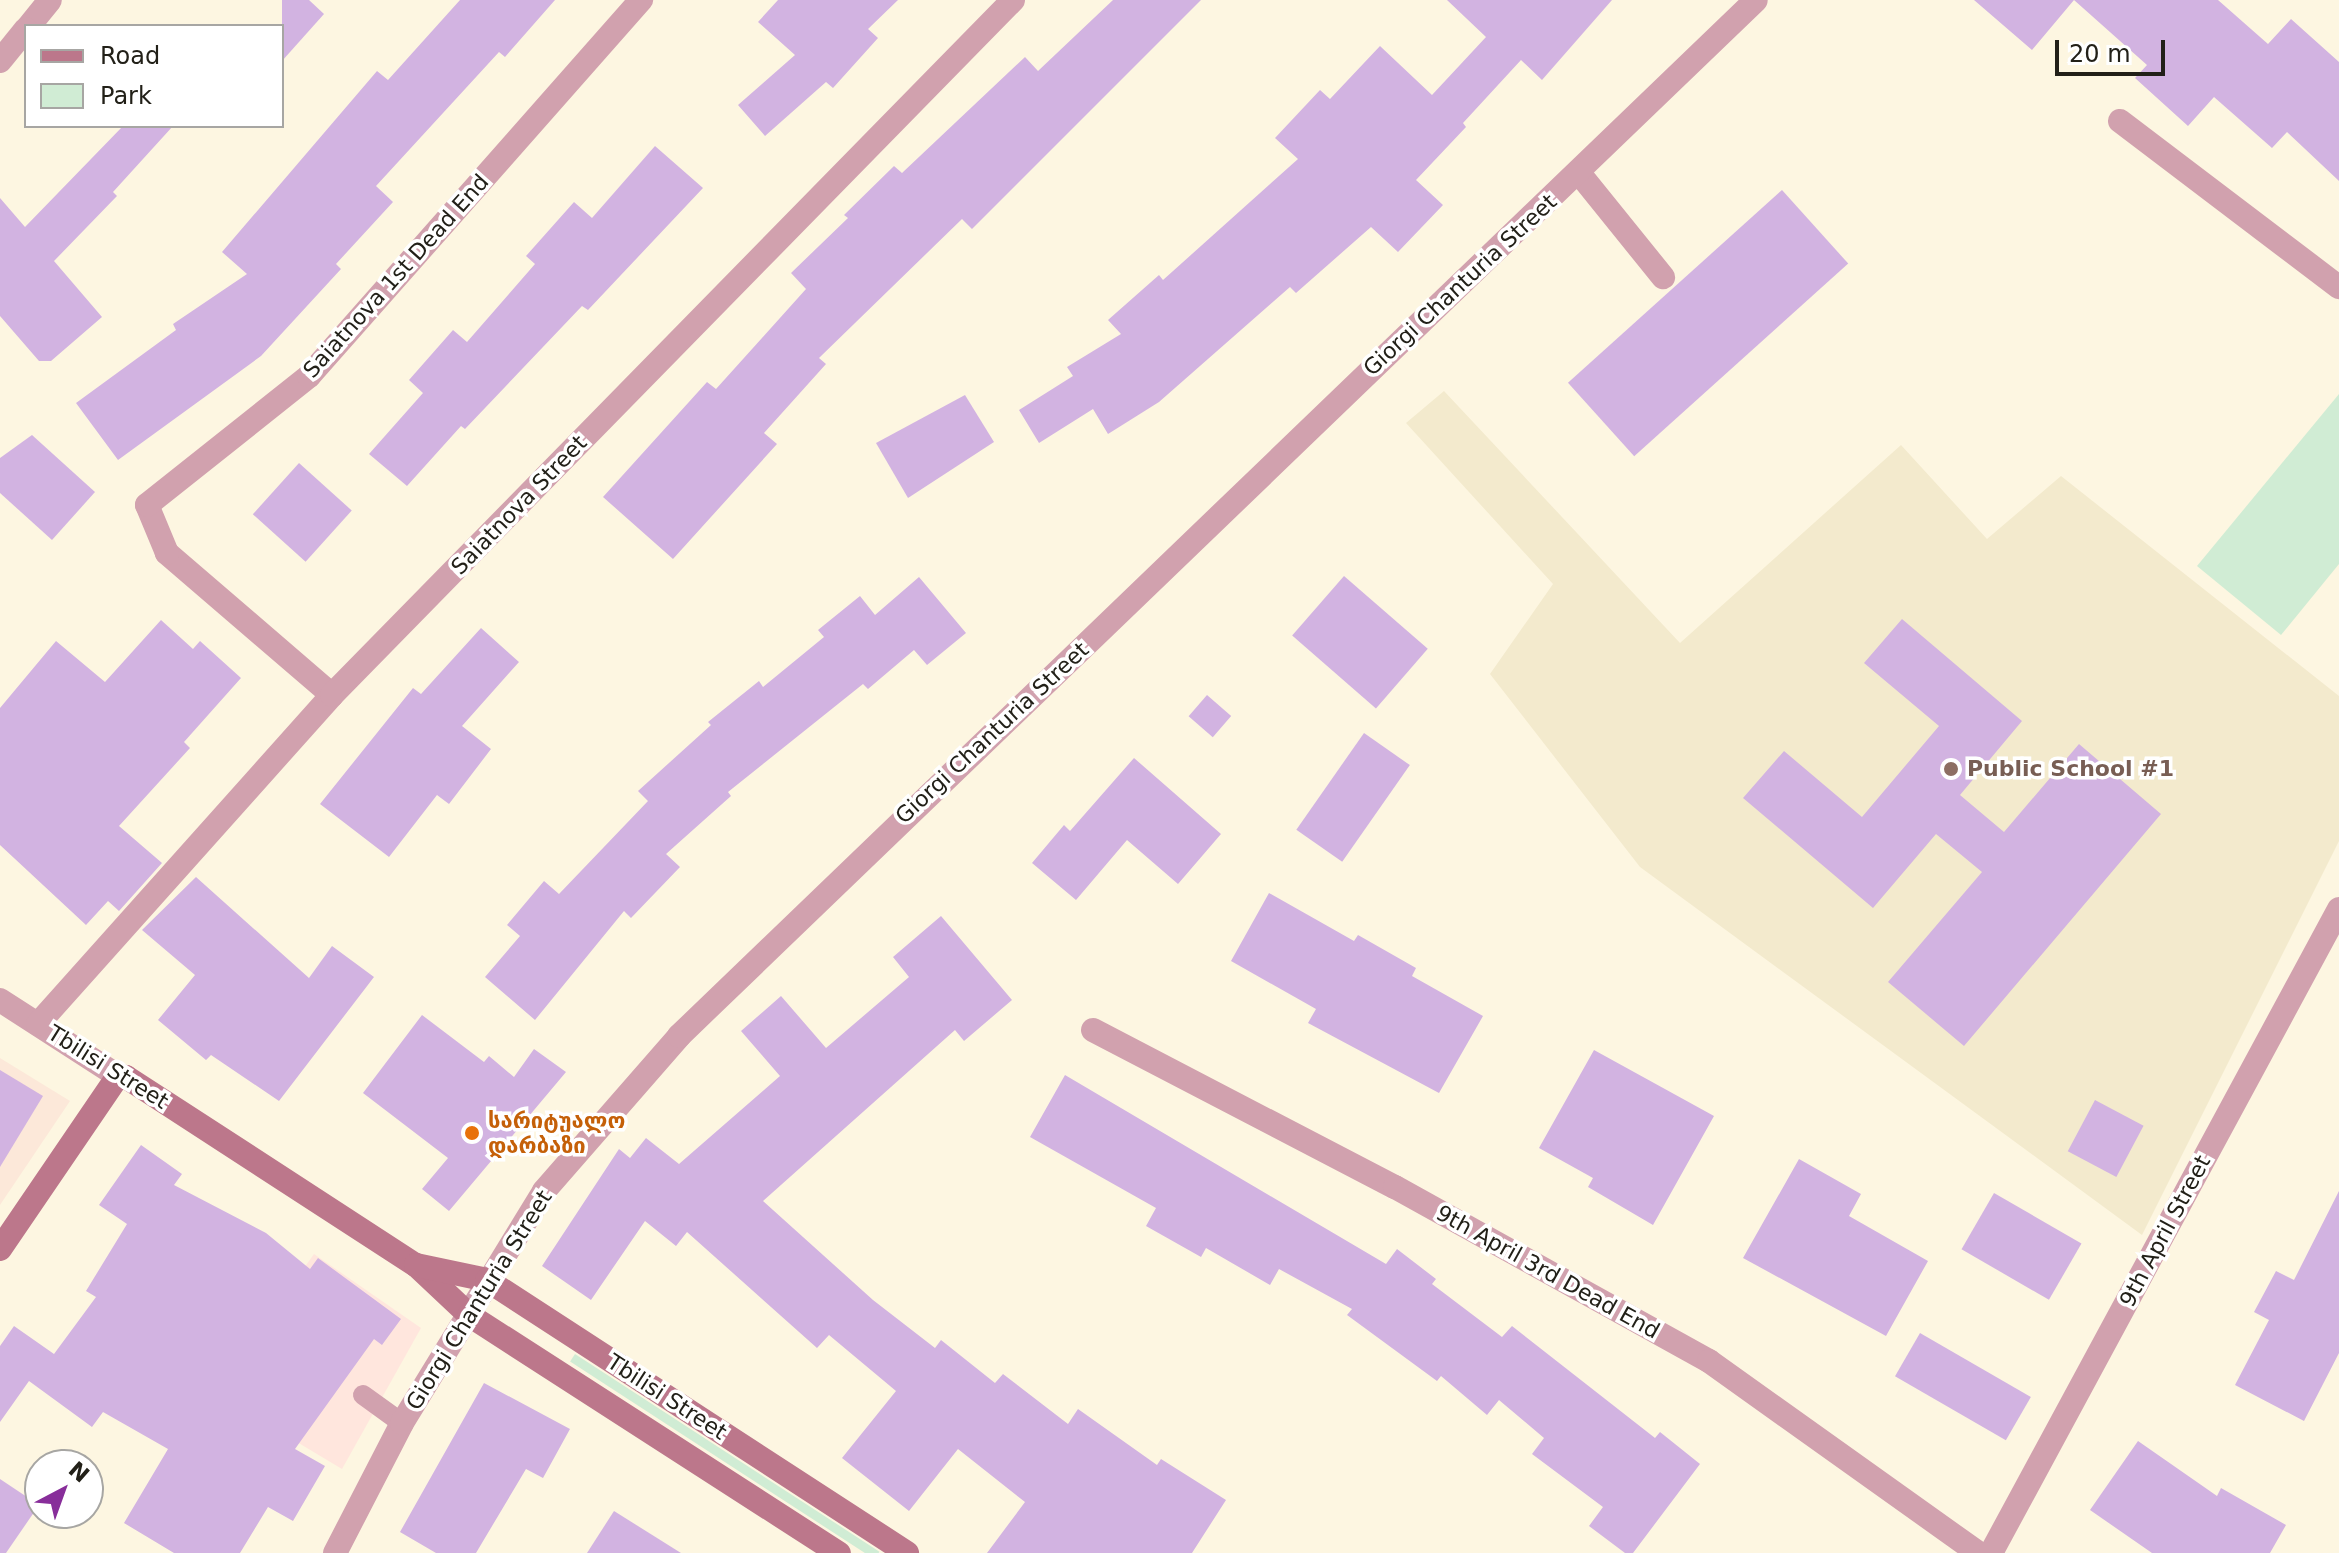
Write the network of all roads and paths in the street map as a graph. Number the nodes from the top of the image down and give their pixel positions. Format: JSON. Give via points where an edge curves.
{"nodes":[{"id":1,"x":50,"y":0,"type":"edge"},
{"id":2,"x":641,"y":0,"type":"edge"},
{"id":3,"x":1013,"y":0,"type":"edge"},
{"id":4,"x":1756,"y":0,"type":"edge"},
{"id":5,"x":30,"y":24,"type":"edge"},
{"id":6,"x":24,"y":32,"type":"edge"},
{"id":7,"x":0,"y":61,"type":"edge"},
{"id":8,"x":2120,"y":121,"type":"dead end"},
{"id":9,"x":1579,"y":173,"type":"junction"},
{"id":10,"x":1663,"y":277,"type":"dead end"},
{"id":11,"x":2339,"y":287,"type":"edge"},
{"id":12,"x":332,"y":695,"type":"junction"},
{"id":13,"x":2339,"y":909,"type":"edge"},
{"id":14,"x":0,"y":1000,"type":"edge"},
{"id":15,"x":38,"y":1024,"type":"junction"},
{"id":16,"x":1093,"y":1030,"type":"dead end"},
{"id":17,"x":118,"y":1076,"type":"junction"},
{"id":18,"x":0,"y":1249,"type":"edge"},
{"id":19,"x":416,"y":1265,"type":"junction"},
{"id":20,"x":487,"y":1280,"type":"junction"},
{"id":21,"x":469,"y":1315,"type":"junction"},
{"id":22,"x":363,"y":1395,"type":"dead end"},
{"id":23,"x":402,"y":1423,"type":"junction"},
{"id":24,"x":335,"y":1553,"type":"edge"},
{"id":25,"x":839,"y":1553,"type":"edge"},
{"id":26,"x":907,"y":1553,"type":"edge"},
{"id":27,"x":1978,"y":1553,"type":"edge"},
{"id":28,"x":1991,"y":1553,"type":"edge"}],
"edges":[{"from":1,"to":5,"type":"street"},
{"from":2,"to":12,"type":"street","name":"Saiatnova 1st Dead End","via":[[309,376],[147,505],[167,553]]},
{"from":3,"to":12,"type":"street","name":"Saiatnova Street"},
{"from":4,"to":9,"type":"street","name":"Giorgi Chanturia Street"},
{"from":6,"to":7,"type":"street"},
{"from":8,"to":11,"type":"street"},
{"from":9,"to":10,"type":"street"},
{"from":9,"to":20,"type":"street","name":"Giorgi Chanturia Street","via":[[679,1036],[544,1191]]},
{"from":12,"to":15,"type":"street","name":"Saiatnova Street"},
{"from":13,"to":28,"type":"street","name":"9th April Street"},
{"from":14,"to":15,"type":"street","name":"Tbilisi Street"},
{"from":15,"to":17,"type":"street","name":"Tbilisi Street"},
{"from":16,"to":27,"type":"street","name":"9th April 3rd Dead End","via":[[1409,1194],[1709,1361]]},
{"from":17,"to":18,"type":"street"},
{"from":17,"to":19,"type":"street","name":"Tbilisi Street"},
{"from":19,"to":20,"type":"street","name":"Tbilisi Street"},
{"from":19,"to":21,"type":"street","name":"Tbilisi Street"},
{"from":20,"to":21,"type":"street","name":"Giorgi Chanturia Street"},
{"from":20,"to":26,"type":"street","name":"Tbilisi Street"},
{"from":21,"to":23,"type":"street","name":"Giorgi Chanturia Street"},
{"from":21,"to":25,"type":"street","name":"Tbilisi Street"},
{"from":22,"to":23,"type":"lane"},
{"from":23,"to":24,"type":"street","name":"Giorgi Chanturia Street"}]}
